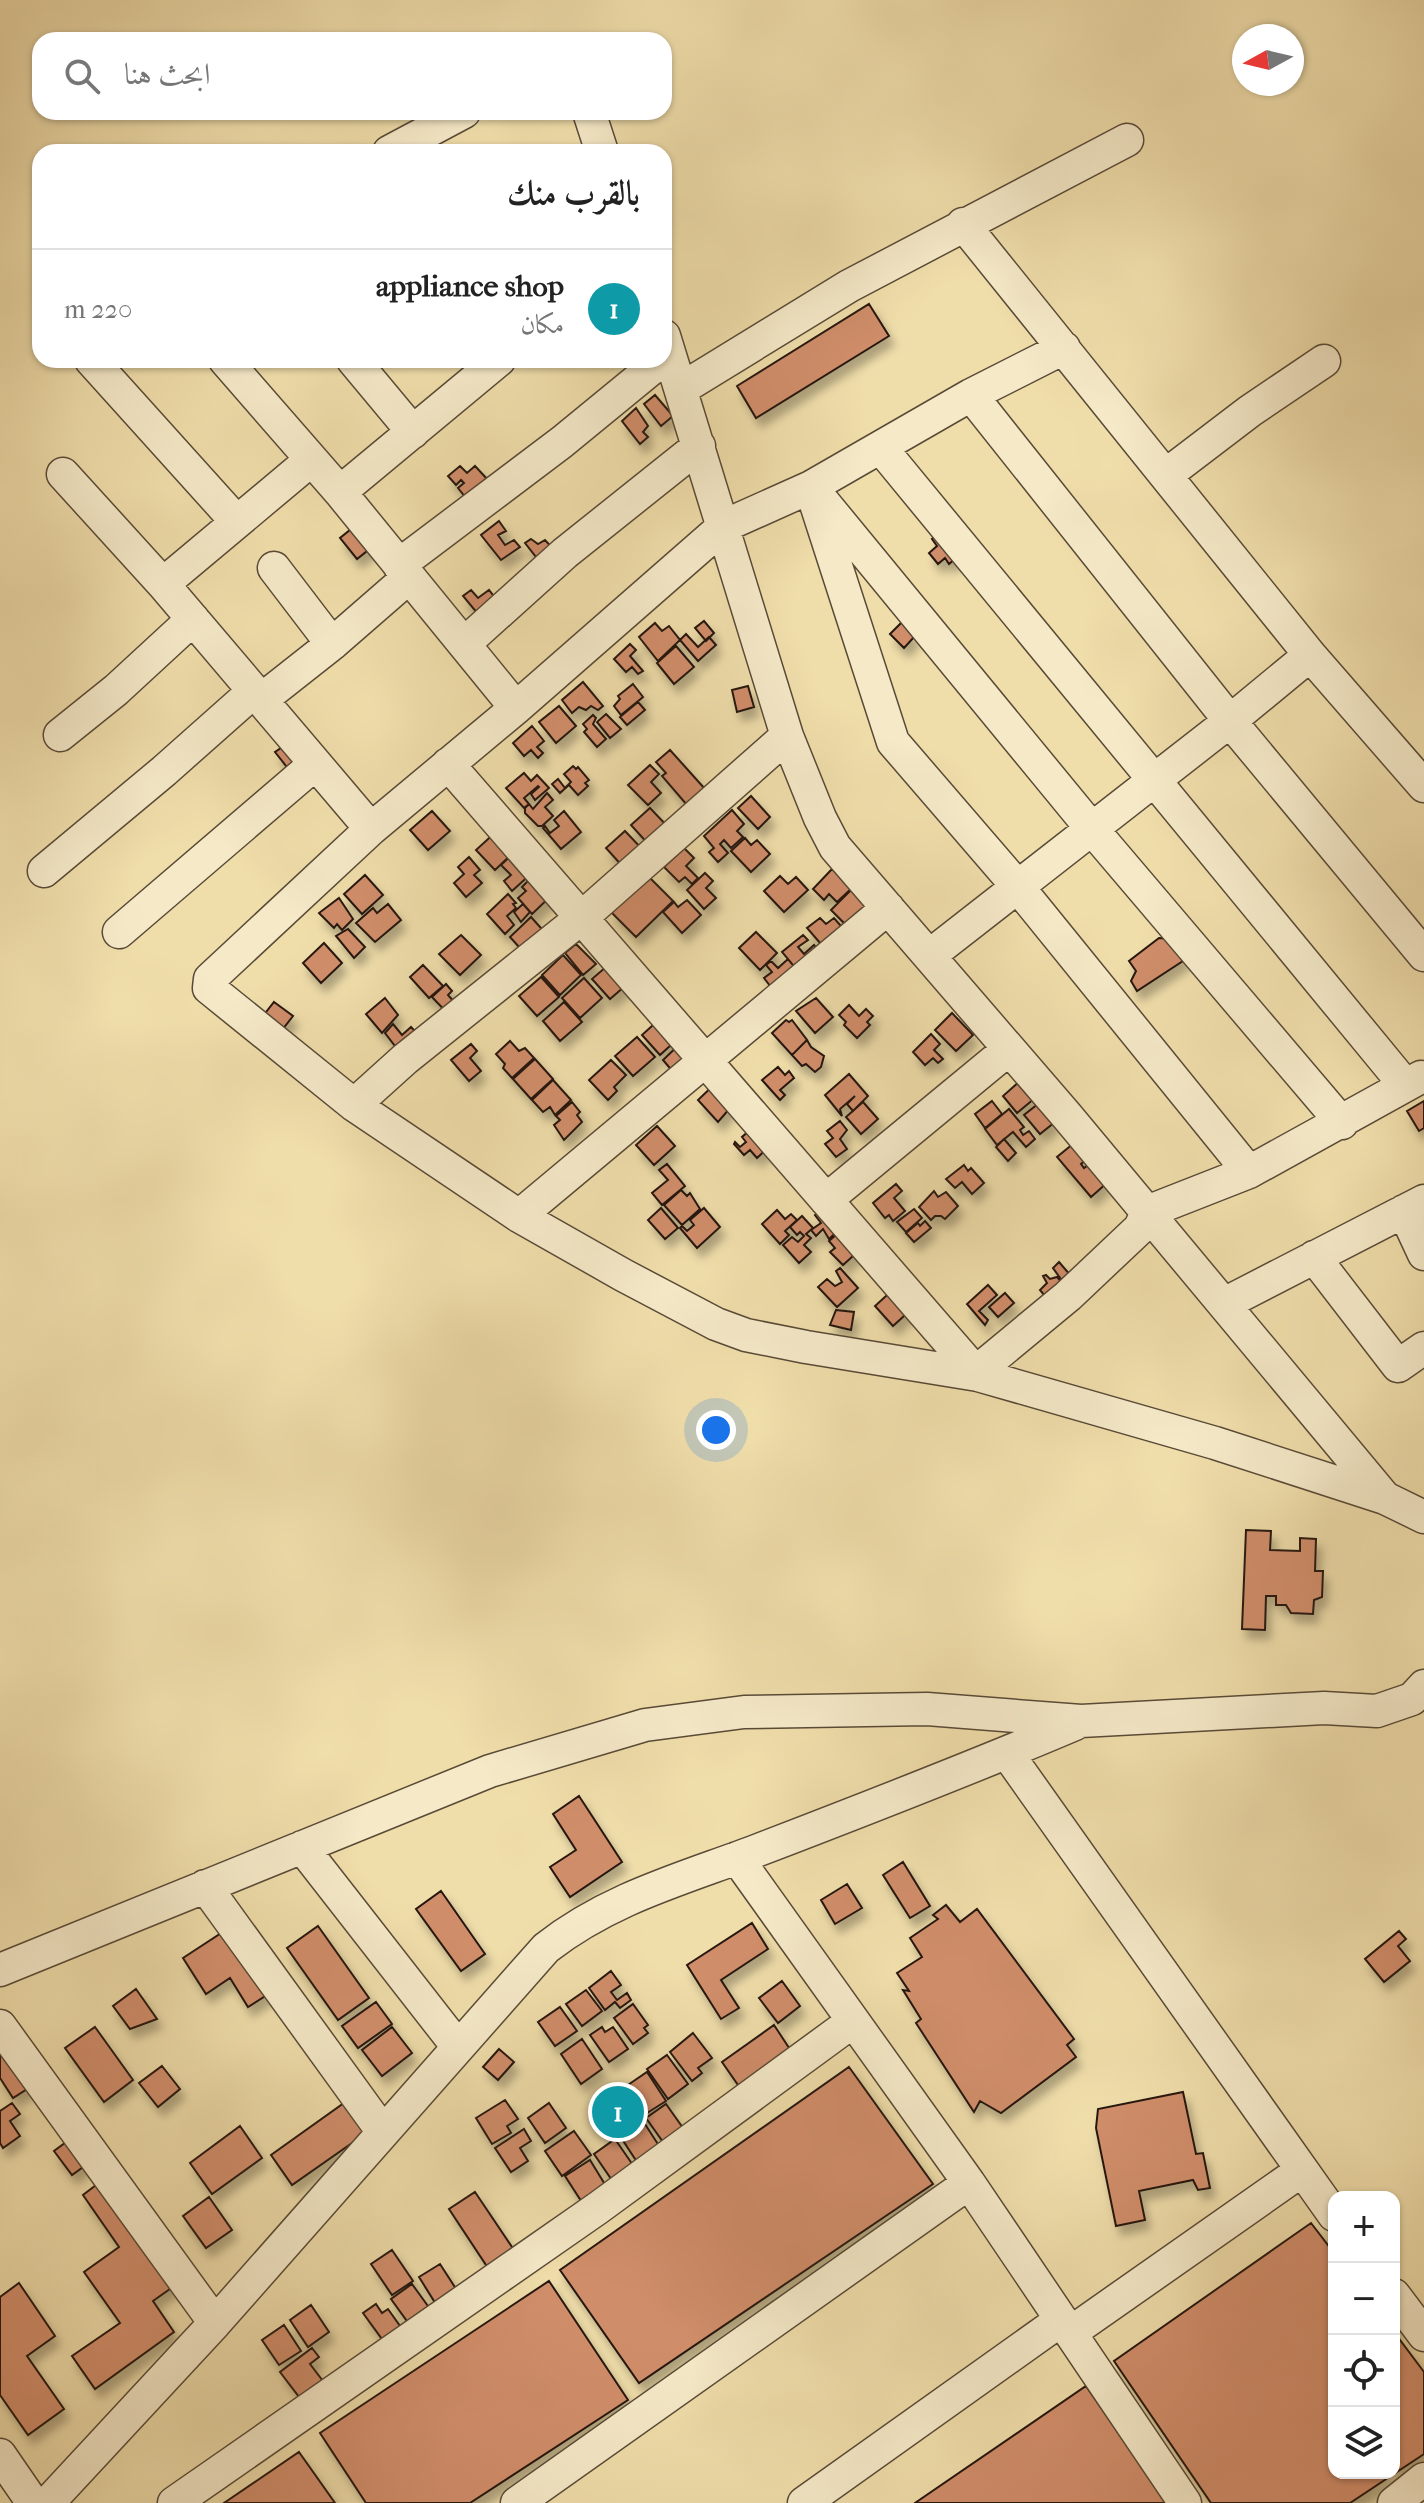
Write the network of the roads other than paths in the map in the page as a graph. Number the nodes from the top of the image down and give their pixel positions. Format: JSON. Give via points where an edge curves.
{"nodes":[{"id":1,"x":449,"y":120,"type":"edge"},
{"id":2,"x":592,"y":120,"type":"edge"},
{"id":3,"x":1127,"y":140,"type":"dead end"},
{"id":4,"x":404,"y":144,"type":"edge"},
{"id":5,"x":599,"y":144,"type":"edge"},
{"id":6,"x":963,"y":224,"type":"junction"},
{"id":7,"x":1064,"y":348,"type":"junction"},
{"id":8,"x":1324,"y":361,"type":"dead end"},
{"id":9,"x":98,"y":368,"type":"edge"},
{"id":10,"x":232,"y":368,"type":"edge"},
{"id":11,"x":360,"y":368,"type":"edge"},
{"id":12,"x":489,"y":368,"type":"edge"},
{"id":13,"x":647,"y":368,"type":"edge"},
{"id":14,"x":672,"y":368,"type":"edge"},
{"id":15,"x":681,"y":389,"type":"junction"},
{"id":16,"x":971,"y":395,"type":"junction"},
{"id":17,"x":413,"y":432,"type":"junction"},
{"id":18,"x":699,"y":446,"type":"junction"},
{"id":19,"x":881,"y":448,"type":"junction"},
{"id":20,"x":311,"y":460,"type":"junction"},
{"id":21,"x":63,"y":474,"type":"dead end"},
{"id":22,"x":1166,"y":475,"type":"junction"},
{"id":23,"x":811,"y":487,"type":"junction"},
{"id":24,"x":340,"y":492,"type":"junction"},
{"id":25,"x":237,"y":522,"type":"junction"},
{"id":26,"x":724,"y":526,"type":"junction"},
{"id":27,"x":274,"y":568,"type":"dead end"},
{"id":28,"x":404,"y":571,"type":"junction"},
{"id":29,"x":163,"y":584,"type":"junction"},
{"id":30,"x":193,"y":619,"type":"junction"},
{"id":31,"x":332,"y":644,"type":"junction"},
{"id":32,"x":464,"y":644,"type":"junction"},
{"id":33,"x":1310,"y":655,"type":"junction"},
{"id":34,"x":258,"y":695,"type":"junction"},
{"id":35,"x":516,"y":708,"type":"junction"},
{"id":36,"x":1230,"y":721,"type":"junction"},
{"id":37,"x":60,"y":735,"type":"dead end"},
{"id":38,"x":787,"y":736,"type":"junction"},
{"id":39,"x":315,"y":764,"type":"junction"},
{"id":40,"x":448,"y":764,"type":"junction"},
{"id":41,"x":1153,"y":781,"type":"junction"},
{"id":42,"x":1424,"y":786,"type":"edge"},
{"id":43,"x":371,"y":829,"type":"junction"},
{"id":44,"x":1092,"y":829,"type":"junction"},
{"id":45,"x":44,"y":871,"type":"dead end"},
{"id":46,"x":1018,"y":887,"type":"junction"},
{"id":47,"x":888,"y":908,"type":"junction"},
{"id":48,"x":580,"y":919,"type":"junction"},
{"id":49,"x":119,"y":932,"type":"dead end"},
{"id":50,"x":1424,"y":955,"type":"edge"},
{"id":51,"x":929,"y":956,"type":"junction"},
{"id":52,"x":1009,"y":1049,"type":"junction"},
{"id":53,"x":706,"y":1062,"type":"junction"},
{"id":54,"x":1414,"y":1081,"type":"edge"},
{"id":55,"x":354,"y":1105,"type":"junction"},
{"id":56,"x":1342,"y":1123,"type":"junction"},
{"id":57,"x":1249,"y":1172,"type":"junction"},
{"id":58,"x":826,"y":1200,"type":"junction"},
{"id":59,"x":1414,"y":1206,"type":"edge"},
{"id":60,"x":1147,"y":1212,"type":"junction"},
{"id":61,"x":519,"y":1216,"type":"junction"},
{"id":62,"x":1424,"y":1254,"type":"edge"},
{"id":63,"x":1314,"y":1257,"type":"junction"},
{"id":64,"x":1224,"y":1304,"type":"junction"},
{"id":65,"x":1424,"y":1348,"type":"edge"},
{"id":66,"x":976,"y":1374,"type":"junction"},
{"id":67,"x":1385,"y":1498,"type":"junction"},
{"id":68,"x":1424,"y":1517,"type":"edge"},
{"id":69,"x":1424,"y":1686,"type":"edge"},
{"id":70,"x":1081,"y":1721,"type":"junction"},
{"id":71,"x":1007,"y":1753,"type":"junction"},
{"id":72,"x":302,"y":1847,"type":"junction"},
{"id":73,"x":737,"y":1858,"type":"junction"},
{"id":74,"x":205,"y":1886,"type":"junction"},
{"id":75,"x":0,"y":1970,"type":"edge"},
{"id":76,"x":852,"y":2022,"type":"junction"},
{"id":77,"x":0,"y":2026,"type":"edge"},
{"id":78,"x":458,"y":2047,"type":"junction"},
{"id":79,"x":383,"y":2132,"type":"junction"},
{"id":80,"x":1301,"y":2171,"type":"junction"},
{"id":81,"x":969,"y":2183,"type":"junction"},
{"id":82,"x":1328,"y":2207,"type":"edge"},
{"id":83,"x":1400,"y":2303,"type":"edge"},
{"id":84,"x":215,"y":2323,"type":"junction"},
{"id":85,"x":1066,"y":2326,"type":"junction"},
{"id":86,"x":1424,"y":2335,"type":"edge"},
{"id":87,"x":0,"y":2455,"type":"edge"},
{"id":88,"x":1424,"y":2479,"type":"edge"},
{"id":89,"x":33,"y":2503,"type":"edge"},
{"id":90,"x":48,"y":2503,"type":"edge"},
{"id":91,"x":174,"y":2503,"type":"edge"},
{"id":92,"x":517,"y":2503,"type":"edge"},
{"id":93,"x":804,"y":2503,"type":"edge"},
{"id":94,"x":1185,"y":2503,"type":"edge"},
{"id":95,"x":1394,"y":2503,"type":"edge"}],
"edges":[{"from":1,"to":4,"type":"street"},
{"from":2,"to":5,"type":"street"},
{"from":3,"to":6,"type":"street"},
{"from":6,"to":7,"type":"street"},
{"from":6,"to":15,"type":"street","via":[[849,286]]},
{"from":7,"to":16,"type":"street"},
{"from":7,"to":22,"type":"street"},
{"from":8,"to":22,"type":"street"},
{"from":9,"to":25,"type":"street"},
{"from":10,"to":20,"type":"street"},
{"from":11,"to":17,"type":"street"},
{"from":12,"to":17,"type":"street"},
{"from":13,"to":28,"type":"street"},
{"from":14,"to":15,"type":"street"},
{"from":15,"to":18,"type":"street"},
{"from":16,"to":19,"type":"street"},
{"from":16,"to":36,"type":"street"},
{"from":17,"to":24,"type":"street"},
{"from":18,"to":26,"type":"street"},
{"from":18,"to":32,"type":"street","via":[[565,553]]},
{"from":19,"to":23,"type":"street"},
{"from":19,"to":41,"type":"street"},
{"from":20,"to":24,"type":"street"},
{"from":20,"to":25,"type":"street"},
{"from":21,"to":29,"type":"street"},
{"from":22,"to":33,"type":"street"},
{"from":23,"to":26,"type":"street"},
{"from":23,"to":44,"type":"street"},
{"from":23,"to":46,"type":"street","via":[[893,742]]},
{"from":24,"to":28,"type":"street"},
{"from":25,"to":29,"type":"street"},
{"from":26,"to":35,"type":"street"},
{"from":26,"to":38,"type":"street"},
{"from":27,"to":31,"type":"street"},
{"from":28,"to":31,"type":"street"},
{"from":28,"to":32,"type":"street"},
{"from":29,"to":30,"type":"street"},
{"from":30,"to":34,"type":"street"},
{"from":30,"to":37,"type":"street"},
{"from":31,"to":34,"type":"street"},
{"from":32,"to":35,"type":"street"},
{"from":33,"to":36,"type":"street"},
{"from":33,"to":42,"type":"street"},
{"from":34,"to":39,"type":"street"},
{"from":34,"to":45,"type":"street"},
{"from":35,"to":40,"type":"street"},
{"from":36,"to":41,"type":"street"},
{"from":36,"to":50,"type":"street"},
{"from":38,"to":47,"type":"street","via":[[835,847]]},
{"from":38,"to":48,"type":"street"},
{"from":39,"to":43,"type":"street"},
{"from":39,"to":49,"type":"street"},
{"from":40,"to":43,"type":"street"},
{"from":40,"to":48,"type":"street"},
{"from":41,"to":44,"type":"street"},
{"from":41,"to":54,"type":"street"},
{"from":43,"to":55,"type":"street","via":[[208,982],[213,994]]},
{"from":44,"to":46,"type":"street"},
{"from":44,"to":56,"type":"street"},
{"from":46,"to":51,"type":"street"},
{"from":46,"to":57,"type":"street"},
{"from":47,"to":51,"type":"street"},
{"from":47,"to":53,"type":"street"},
{"from":48,"to":53,"type":"street"},
{"from":48,"to":55,"type":"street"},
{"from":51,"to":52,"type":"street"},
{"from":52,"to":58,"type":"street"},
{"from":52,"to":60,"type":"street"},
{"from":53,"to":58,"type":"street"},
{"from":53,"to":61,"type":"street"},
{"from":54,"to":56,"type":"street"},
{"from":55,"to":61,"type":"street"},
{"from":56,"to":57,"type":"street"},
{"from":57,"to":60,"type":"street"},
{"from":58,"to":66,"type":"street"},
{"from":59,"to":62,"type":"street"},
{"from":59,"to":63,"type":"street"},
{"from":60,"to":64,"type":"street"},
{"from":60,"to":66,"type":"street","via":[[1140,1228]]},
{"from":61,"to":66,"type":"street","via":[[690,1312],[746,1335]]},
{"from":63,"to":64,"type":"street"},
{"from":63,"to":65,"type":"street","via":[[1398,1366]]},
{"from":64,"to":67,"type":"street"},
{"from":66,"to":67,"type":"street"},
{"from":67,"to":68,"type":"street"},
{"from":69,"to":70,"type":"street","via":[[1401,1705],[1377,1711],[1324,1708]]},
{"from":70,"to":71,"type":"street"},
{"from":70,"to":72,"type":"street","via":[[927,1709],[744,1712],[678,1719],[490,1771]]},
{"from":71,"to":73,"type":"street"},
{"from":71,"to":80,"type":"street"},
{"from":72,"to":74,"type":"street"},
{"from":72,"to":78,"type":"street"},
{"from":73,"to":76,"type":"street"},
{"from":73,"to":78,"type":"street","via":[[616,1904],[562,1935]]},
{"from":74,"to":75,"type":"street"},
{"from":74,"to":79,"type":"street"},
{"from":76,"to":81,"type":"street"},
{"from":76,"to":91,"type":"street","via":[[585,2217]]},
{"from":77,"to":84,"type":"street"},
{"from":78,"to":79,"type":"street"},
{"from":79,"to":84,"type":"street"},
{"from":80,"to":82,"type":"street"},
{"from":80,"to":85,"type":"street"},
{"from":81,"to":85,"type":"street"},
{"from":81,"to":92,"type":"street"},
{"from":83,"to":86,"type":"street"},
{"from":84,"to":90,"type":"street"},
{"from":85,"to":93,"type":"street"},
{"from":85,"to":94,"type":"street"},
{"from":87,"to":89,"type":"street"},
{"from":88,"to":95,"type":"street"}]}
